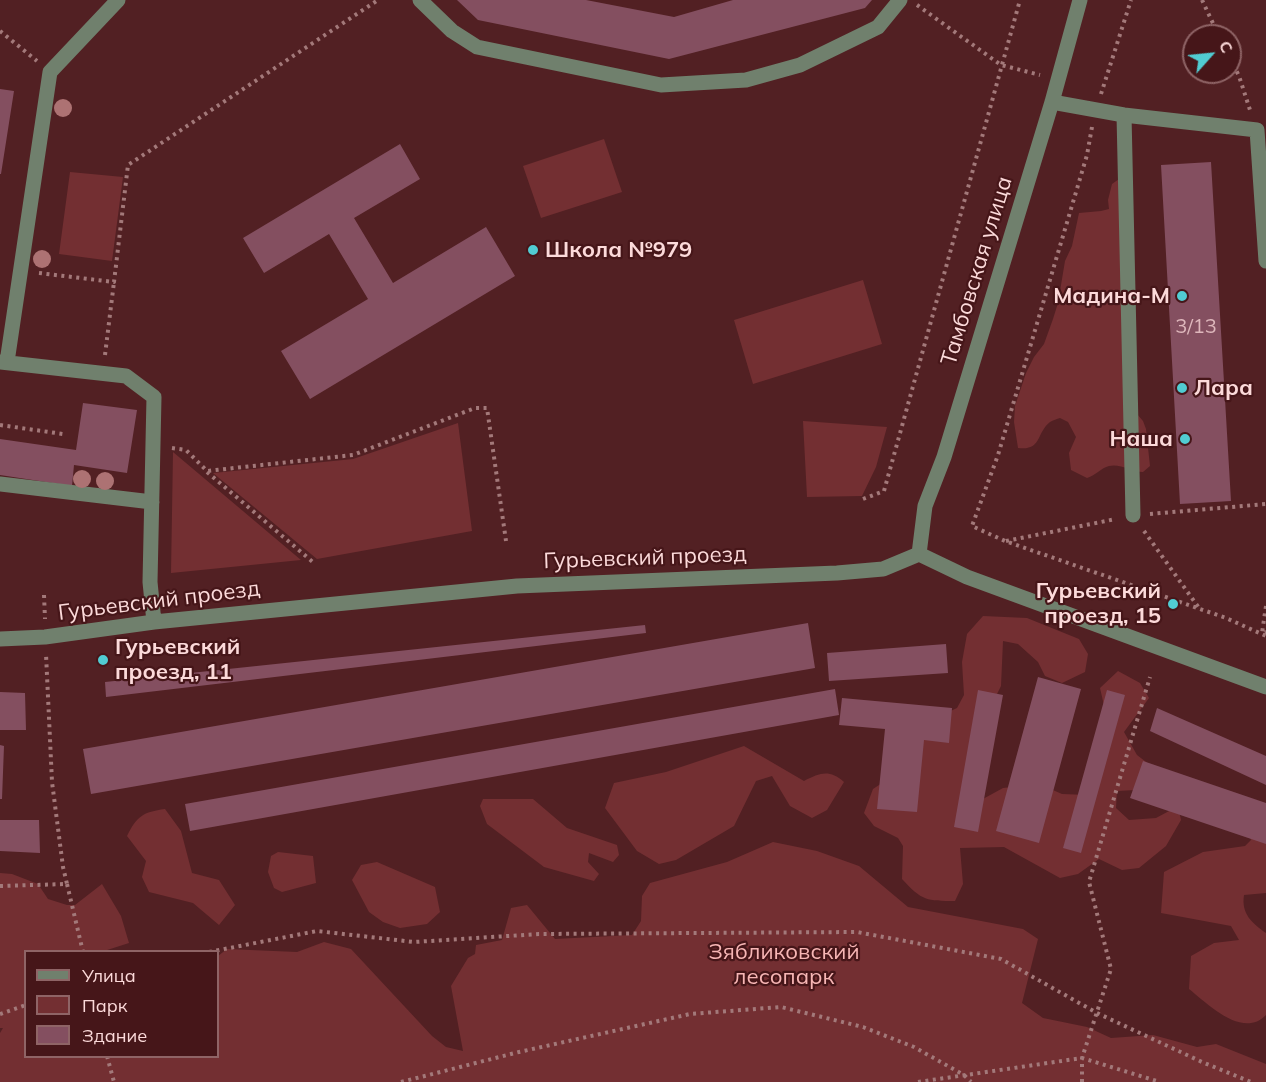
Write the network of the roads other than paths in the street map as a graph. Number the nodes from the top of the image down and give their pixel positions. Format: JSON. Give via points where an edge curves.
{"nodes":[{"id":1,"x":118,"y":0,"type":"edge"},
{"id":2,"x":420,"y":0,"type":"edge"},
{"id":3,"x":900,"y":0,"type":"edge"},
{"id":4,"x":1080,"y":0,"type":"edge"},
{"id":5,"x":1052,"y":102,"type":"junction"},
{"id":6,"x":1124,"y":115,"type":"junction"},
{"id":7,"x":1262,"y":134,"type":"edge"},
{"id":8,"x":1266,"y":261,"type":"edge"},
{"id":9,"x":3,"y":362,"type":"edge"},
{"id":10,"x":0,"y":484,"type":"edge"},
{"id":11,"x":152,"y":502,"type":"junction"},
{"id":12,"x":1133,"y":515,"type":"road end"},
{"id":13,"x":919,"y":554,"type":"junction"},
{"id":14,"x":154,"y":622,"type":"junction"},
{"id":15,"x":0,"y":639,"type":"edge"},
{"id":16,"x":1266,"y":687,"type":"edge"}],
"edges":[{"from":1,"to":9,"type":"street","via":[[50,72]]},
{"from":2,"to":3,"type":"street","via":[[452,31],[477,47],[661,85],[746,80],[800,65],[878,27]]},
{"from":4,"to":5,"type":"street","name":"Тамбовская улица"},
{"from":5,"to":6,"type":"street"},
{"from":5,"to":13,"type":"street","name":"Тамбовская улица","via":[[938,477],[925,506]]},
{"from":6,"to":7,"type":"street"},
{"from":6,"to":12,"type":"street"},
{"from":7,"to":8,"type":"street"},
{"from":9,"to":11,"type":"street","via":[[126,376],[154,397]]},
{"from":10,"to":11,"type":"street"},
{"from":11,"to":14,"type":"street","via":[[150,582]]},
{"from":13,"to":14,"type":"street","name":"Гурьевский проезд","via":[[883,569],[517,586]]},
{"from":13,"to":16,"type":"street","via":[[968,577]]},
{"from":14,"to":15,"type":"street","name":"Гурьевский проезд"}]}
